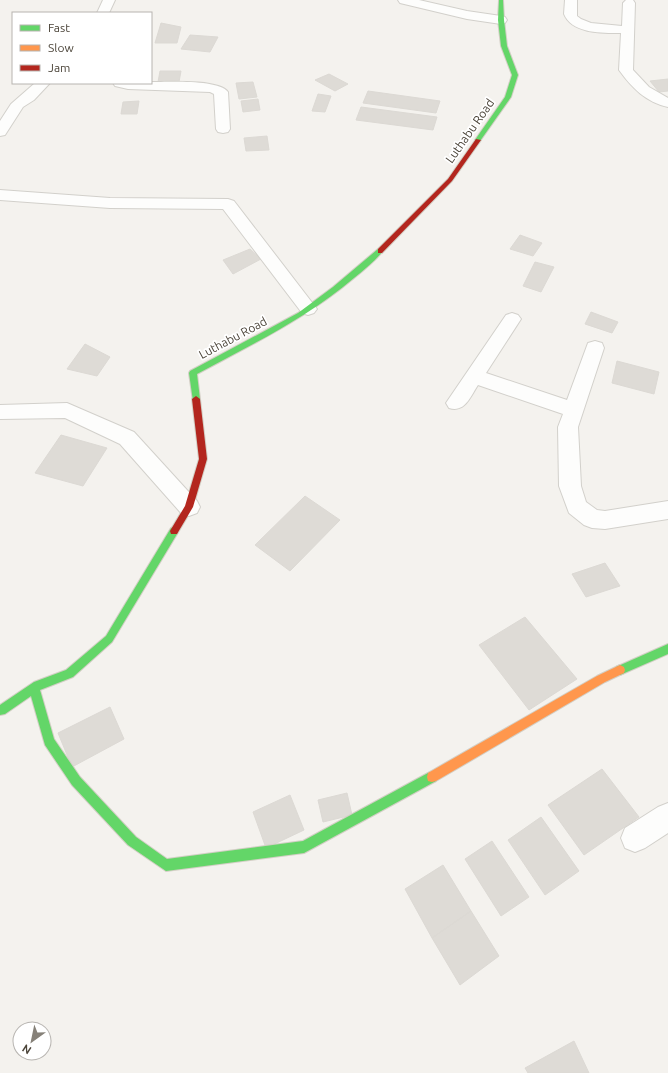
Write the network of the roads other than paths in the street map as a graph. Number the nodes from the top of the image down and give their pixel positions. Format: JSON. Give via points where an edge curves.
{"nodes":[{"id":1,"x":109,"y":0,"type":"edge"},
{"id":2,"x":404,"y":0,"type":"edge"},
{"id":3,"x":501,"y":0,"type":"edge"},
{"id":4,"x":571,"y":0,"type":"edge"},
{"id":5,"x":629,"y":3,"type":"dead end"},
{"id":6,"x":103,"y":12,"type":"edge"},
{"id":7,"x":501,"y":20,"type":"junction"},
{"id":8,"x":627,"y":30,"type":"junction"},
{"id":9,"x":42,"y":84,"type":"edge"},
{"id":10,"x":124,"y":84,"type":"edge"},
{"id":11,"x":668,"y":103,"type":"edge"},
{"id":12,"x":223,"y":129,"type":"dead end"},
{"id":13,"x":0,"y":132,"type":"edge"},
{"id":14,"x":0,"y":195,"type":"edge"},
{"id":15,"x":308,"y":309,"type":"junction"},
{"id":16,"x":512,"y":319,"type":"dead end"},
{"id":17,"x":595,"y":348,"type":"dead end"},
{"id":18,"x":473,"y":376,"type":"junction"},
{"id":19,"x":456,"y":403,"type":"dead end"},
{"id":20,"x":574,"y":410,"type":"junction"},
{"id":21,"x":0,"y":412,"type":"edge"},
{"id":22,"x":189,"y":507,"type":"junction"},
{"id":23,"x":668,"y":510,"type":"edge"},
{"id":24,"x":668,"y":649,"type":"edge"},
{"id":25,"x":34,"y":688,"type":"junction"},
{"id":26,"x":0,"y":710,"type":"edge"},
{"id":27,"x":668,"y":817,"type":"edge"},
{"id":28,"x":635,"y":838,"type":"dead end"}],
"edges":[{"from":1,"to":6,"type":"street"},
{"from":2,"to":7,"type":"street"},
{"from":3,"to":7,"type":"street","name":"Luthabu Road"},
{"from":4,"to":8,"type":"street","via":[[572,19],[582,25]]},
{"from":5,"to":8,"type":"street"},
{"from":7,"to":15,"type":"street","name":"Luthabu Road","via":[[504,46],[516,75],[508,97],[450,180],[356,273]]},
{"from":8,"to":11,"type":"street","via":[[626,70],[646,94]]},
{"from":9,"to":13,"type":"street","via":[[18,104]]},
{"from":10,"to":12,"type":"street","via":[[212,88],[221,92]]},
{"from":14,"to":15,"type":"street","via":[[110,204],[228,204]]},
{"from":15,"to":22,"type":"street","name":"Luthabu Road","via":[[193,373],[203,459]]},
{"from":16,"to":18,"type":"street"},
{"from":17,"to":20,"type":"street"},
{"from":18,"to":19,"type":"street"},
{"from":18,"to":20,"type":"street"},
{"from":20,"to":23,"type":"street","via":[[568,427],[570,486],[577,507],[592,519],[605,520]]},
{"from":21,"to":22,"type":"street","via":[[67,410],[127,438]]},
{"from":22,"to":25,"type":"street","name":"Luthabu Road","via":[[108,639],[69,674]]},
{"from":24,"to":25,"type":"street","via":[[601,679],[446,770],[304,847],[166,865],[132,841],[76,781],[48,741]]},
{"from":25,"to":26,"type":"street","name":"Luthabu Road"},
{"from":27,"to":28,"type":"street"}]}
